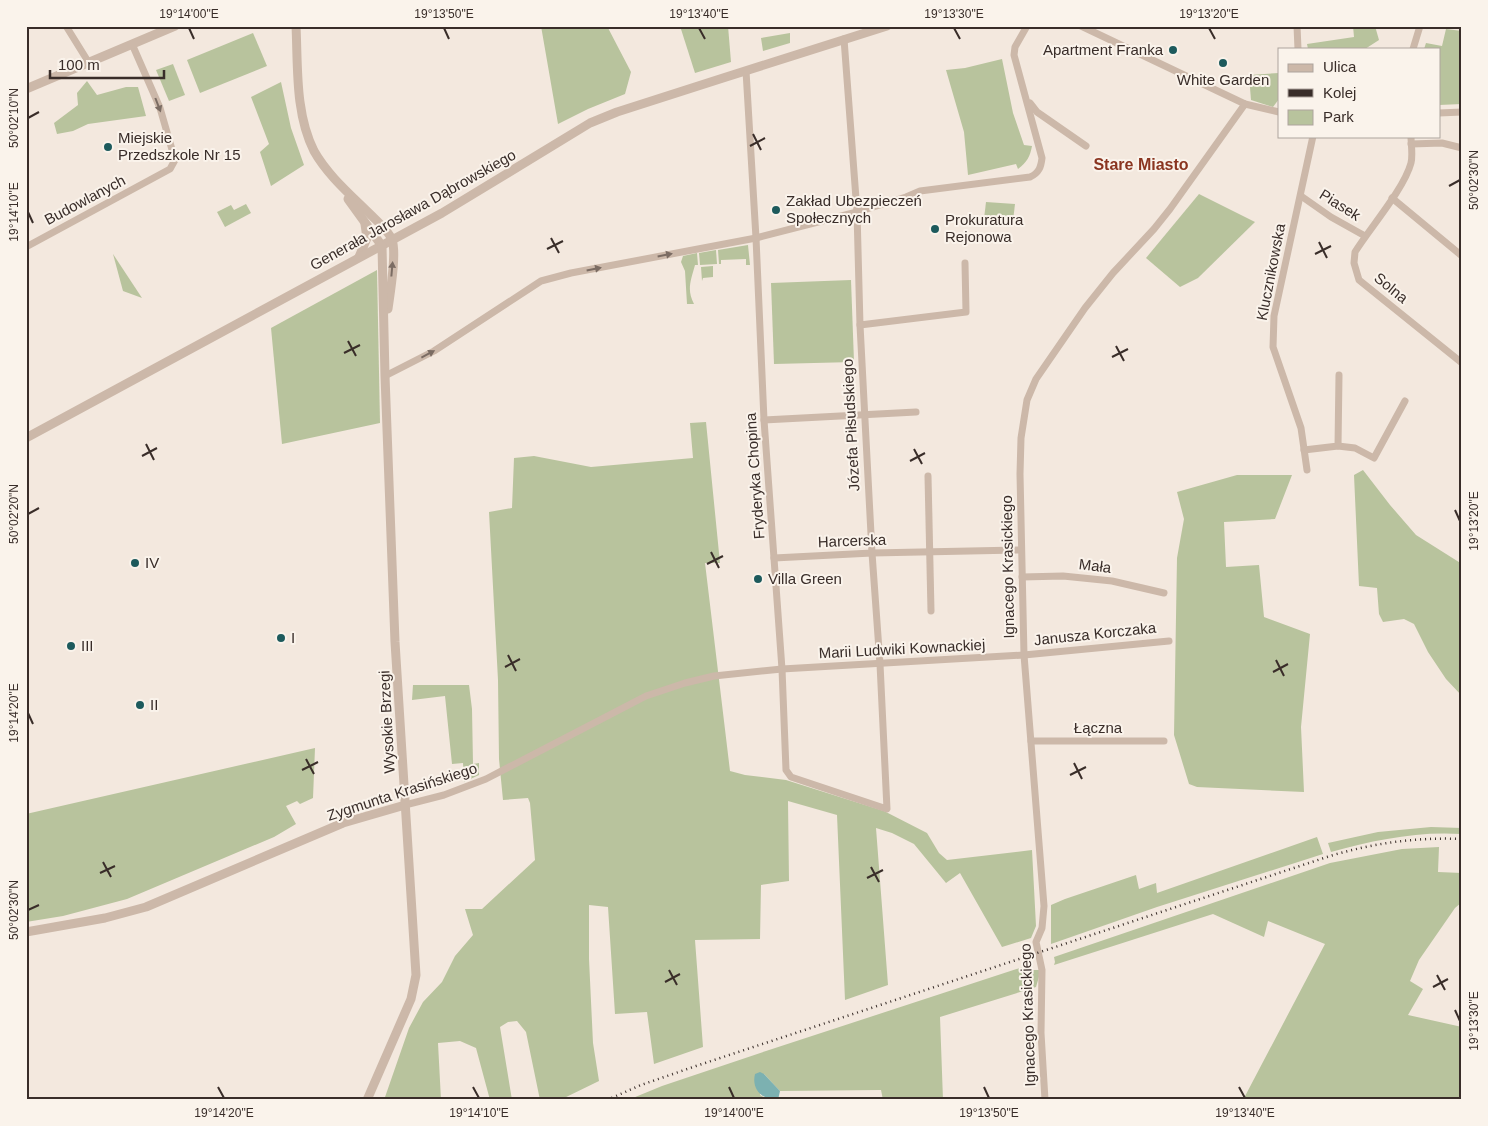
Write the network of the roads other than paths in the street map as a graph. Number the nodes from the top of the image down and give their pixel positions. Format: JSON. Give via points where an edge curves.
{"nodes":[{"id":1,"x":175,"y":26,"type":"edge"},
{"id":2,"x":296,"y":26,"type":"edge"},
{"id":3,"x":887,"y":26,"type":"edge"},
{"id":4,"x":1027,"y":26,"type":"edge"},
{"id":5,"x":1081,"y":26,"type":"edge"},
{"id":6,"x":1297,"y":26,"type":"edge"},
{"id":7,"x":1420,"y":26,"type":"edge"},
{"id":8,"x":70,"y":27,"type":"edge"},
{"id":9,"x":844,"y":40,"type":"junction"},
{"id":10,"x":132,"y":44,"type":"junction"},
{"id":11,"x":1298,"y":48,"type":"edge"},
{"id":12,"x":1413,"y":48,"type":"edge"},
{"id":13,"x":89,"y":63,"type":"junction"},
{"id":14,"x":746,"y":71,"type":"junction"},
{"id":15,"x":26,"y":89,"type":"edge"},
{"id":16,"x":1028,"y":101,"type":"junction"},
{"id":17,"x":1245,"y":104,"type":"junction"},
{"id":18,"x":1278,"y":110,"type":"edge"},
{"id":19,"x":1462,"y":112,"type":"edge"},
{"id":20,"x":1440,"y":113,"type":"edge"},
{"id":21,"x":1313,"y":138,"type":"edge"},
{"id":22,"x":1411,"y":140,"type":"edge"},
{"id":23,"x":1086,"y":146,"type":"dead end"},
{"id":24,"x":1462,"y":148,"type":"edge"},
{"id":25,"x":333,"y":177,"type":"junction"},
{"id":26,"x":1301,"y":196,"type":"junction"},
{"id":27,"x":1392,"y":198,"type":"junction"},
{"id":28,"x":857,"y":212,"type":"junction"},
{"id":29,"x":365,"y":222,"type":"junction"},
{"id":30,"x":1365,"y":236,"type":"junction"},
{"id":31,"x":756,"y":238,"type":"junction"},
{"id":32,"x":392,"y":240,"type":"junction"},
{"id":33,"x":382,"y":246,"type":"junction"},
{"id":34,"x":26,"y":247,"type":"edge"},
{"id":35,"x":1462,"y":256,"type":"edge"},
{"id":36,"x":359,"y":257,"type":"junction"},
{"id":37,"x":965,"y":263,"type":"dead end"},
{"id":38,"x":860,"y":325,"type":"junction"},
{"id":39,"x":385,"y":334,"type":"junction"},
{"id":40,"x":1462,"y":363,"type":"edge"},
{"id":41,"x":1339,"y":375,"type":"dead end"},
{"id":42,"x":384,"y":376,"type":"junction"},
{"id":43,"x":1405,"y":401,"type":"dead end"},
{"id":44,"x":916,"y":412,"type":"dead end"},
{"id":45,"x":864,"y":413,"type":"junction"},
{"id":46,"x":764,"y":420,"type":"junction"},
{"id":47,"x":26,"y":438,"type":"edge"},
{"id":48,"x":1338,"y":446,"type":"junction"},
{"id":49,"x":1304,"y":450,"type":"junction"},
{"id":50,"x":1307,"y":470,"type":"dead end"},
{"id":51,"x":928,"y":476,"type":"dead end"},
{"id":52,"x":1022,"y":550,"type":"junction"},
{"id":53,"x":930,"y":552,"type":"junction"},
{"id":54,"x":872,"y":553,"type":"junction"},
{"id":55,"x":774,"y":558,"type":"junction"},
{"id":56,"x":1022,"y":577,"type":"junction"},
{"id":57,"x":1164,"y":593,"type":"dead end"},
{"id":58,"x":931,"y":612,"type":"dead end"},
{"id":59,"x":1169,"y":640,"type":"dead end"},
{"id":60,"x":1024,"y":655,"type":"junction"},
{"id":61,"x":880,"y":664,"type":"junction"},
{"id":62,"x":782,"y":669,"type":"junction"},
{"id":63,"x":1031,"y":741,"type":"junction"},
{"id":64,"x":1164,"y":741,"type":"dead end"},
{"id":65,"x":405,"y":805,"type":"junction"},
{"id":66,"x":887,"y":809,"type":"joint"},
{"id":67,"x":26,"y":932,"type":"edge"},
{"id":68,"x":368,"y":1100,"type":"edge"},
{"id":69,"x":1045,"y":1100,"type":"edge"}],
"edges":[{"from":1,"to":10,"type":"street"},
{"from":2,"to":25,"type":"street","via":[[300,109],[304,127],[313,149]]},
{"from":3,"to":9,"type":"street","name":"Generała Jarosława Dąbrowskiego"},
{"from":4,"to":16,"type":"street","via":[[1014,55]]},
{"from":5,"to":17,"type":"street"},
{"from":6,"to":11,"type":"street"},
{"from":7,"to":12,"type":"street"},
{"from":8,"to":13,"type":"street"},
{"from":9,"to":14,"type":"street","name":"Generała Jarosława Dąbrowskiego"},
{"from":9,"to":28,"type":"street","name":"Józefa Piłsudskiego"},
{"from":10,"to":13,"type":"street"},
{"from":10,"to":34,"type":"street","name":"Budowlanych","one_way":true,"via":[[160,109],[175,160],[170,169]]},
{"from":13,"to":15,"type":"street"},
{"from":14,"to":31,"type":"street","name":"Fryderyka Chopina"},
{"from":14,"to":32,"type":"street","name":"Generała Jarosława Dąbrowskiego","via":[[617,112],[590,124],[457,205]]},
{"from":16,"to":23,"type":"street","via":[[1037,112]]},
{"from":16,"to":28,"type":"street","via":[[1042,158],[1036,174],[920,191]]},
{"from":17,"to":18,"type":"street"},
{"from":17,"to":52,"type":"street","name":"Ignacego Krasickiego","via":[[1170,209],[1085,308],[1036,379],[1027,400],[1022,438]]},
{"from":19,"to":20,"type":"street"},
{"from":21,"to":26,"type":"street","name":"Klucznikowska"},
{"from":22,"to":24,"type":"street"},
{"from":22,"to":27,"type":"street","name":"Solna","via":[[1412,157],[1408,170]]},
{"from":25,"to":29,"type":"street"},
{"from":25,"to":32,"type":"street"},
{"from":26,"to":30,"type":"street","name":"Piasek"},
{"from":26,"to":49,"type":"street","name":"Klucznikowska","via":[[1274,316],[1273,348],[1296,414]]},
{"from":27,"to":30,"type":"street","name":"Solna"},
{"from":27,"to":35,"type":"street"},
{"from":28,"to":31,"type":"street"},
{"from":28,"to":38,"type":"street","name":"Józefa Piłsudskiego"},
{"from":29,"to":33,"type":"street"},
{"from":29,"to":36,"type":"street","via":[[367,238]]},
{"from":30,"to":40,"type":"street","name":"Solna","via":[[1355,252],[1354,263],[1359,280]]},
{"from":42,"to":31,"type":"street","one_way":true,"via":[[434,351],[541,281]]},
{"from":31,"to":46,"type":"street","name":"Fryderyka Chopina"},
{"from":32,"to":33,"type":"street","name":"Generała Jarosława Dąbrowskiego"},
{"from":39,"to":32,"type":"street","name":"Wysokie Brzegi","one_way":true,"via":[[391,290]]},
{"from":33,"to":36,"type":"street","name":"Generała Jarosława Dąbrowskiego"},
{"from":33,"to":39,"type":"street","name":"Wysokie Brzegi"},
{"from":36,"to":47,"type":"street","name":"Generała Jarosława Dąbrowskiego"},
{"from":37,"to":38,"type":"street","via":[[966,312]]},
{"from":38,"to":45,"type":"street","name":"Józefa Piłsudskiego"},
{"from":39,"to":42,"type":"street","name":"Wysokie Brzegi"},
{"from":41,"to":48,"type":"street"},
{"from":42,"to":65,"type":"street","name":"Wysokie Brzegi"},
{"from":43,"to":48,"type":"street","via":[[1374,458],[1355,448]]},
{"from":44,"to":45,"type":"street"},
{"from":45,"to":46,"type":"street"},
{"from":45,"to":54,"type":"street","name":"Józefa Piłsudskiego"},
{"from":46,"to":55,"type":"street","name":"Fryderyka Chopina"},
{"from":48,"to":49,"type":"street"},
{"from":49,"to":50,"type":"street","name":"Klucznikowska"},
{"from":51,"to":53,"type":"street"},
{"from":52,"to":53,"type":"street","name":"Harcerska"},
{"from":52,"to":56,"type":"street","name":"Ignacego Krasickiego"},
{"from":53,"to":54,"type":"street","name":"Harcerska"},
{"from":53,"to":58,"type":"street"},
{"from":54,"to":55,"type":"street","name":"Harcerska"},
{"from":54,"to":61,"type":"street","name":"Józefa Piłsudskiego"},
{"from":55,"to":62,"type":"street","name":"Fryderyka Chopina"},
{"from":56,"to":57,"type":"street","name":"Mała","via":[[1064,576],[1112,581]]},
{"from":56,"to":60,"type":"street","name":"Ignacego Krasickiego"},
{"from":59,"to":60,"type":"street","name":"Janusza Korczaka"},
{"from":60,"to":61,"type":"street","name":"Marii Ludwiki Kownackiej"},
{"from":60,"to":63,"type":"street","name":"Ignacego Krasickiego"},
{"from":61,"to":62,"type":"street","name":"Marii Ludwiki Kownackiej"},
{"from":61,"to":66,"type":"street","name":"Józefa Piłsudskiego"},
{"from":62,"to":65,"type":"street","name":"Zygmunta Krasińskiego","via":[[714,676],[646,696],[486,779]]},
{"from":62,"to":66,"type":"street","name":"Fryderyka Chopina","via":[[788,775]]},
{"from":63,"to":64,"type":"street","name":"Łączna"},
{"from":63,"to":69,"type":"street","name":"Ignacego Krasickiego","via":[[1044,906],[1042,928],[1036,942],[1042,970]]},
{"from":65,"to":67,"type":"street","name":"Zygmunta Krasińskiego","via":[[343,823],[130,912]]},
{"from":65,"to":68,"type":"street","name":"Wysokie Brzegi","via":[[416,974],[411,999]]}]}
